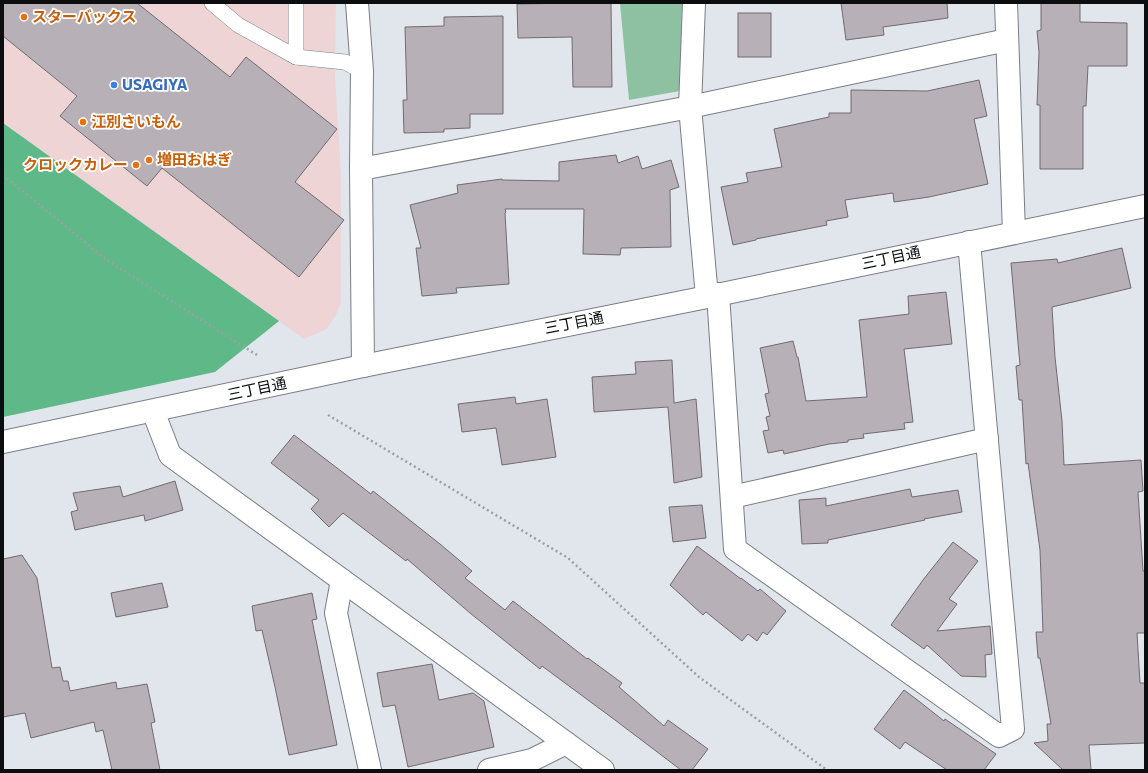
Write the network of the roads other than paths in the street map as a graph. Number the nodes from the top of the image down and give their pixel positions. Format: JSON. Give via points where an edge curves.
{"nodes":[{"id":1,"x":212,"y":3,"type":"edge"},
{"id":2,"x":296,"y":3,"type":"edge"},
{"id":3,"x":357,"y":3,"type":"edge"},
{"id":4,"x":694,"y":3,"type":"edge"},
{"id":5,"x":1006,"y":3,"type":"edge"},
{"id":6,"x":1007,"y":40,"type":"junction"},
{"id":7,"x":296,"y":57,"type":"junction"},
{"id":8,"x":362,"y":71,"type":"junction"},
{"id":9,"x":690,"y":107,"type":"junction"},
{"id":10,"x":361,"y":169,"type":"junction"},
{"id":11,"x":1145,"y":206,"type":"edge"},
{"id":12,"x":1014,"y":233,"type":"junction"},
{"id":13,"x":970,"y":242,"type":"junction"},
{"id":14,"x":712,"y":296,"type":"junction"},
{"id":15,"x":363,"y":366,"type":"junction"},
{"id":16,"x":153,"y":411,"type":"junction"},
{"id":17,"x":987,"y":439,"type":"junction"},
{"id":18,"x":3,"y":442,"type":"edge"},
{"id":19,"x":732,"y":497,"type":"junction"},
{"id":20,"x":342,"y":580,"type":"junction"},
{"id":21,"x":566,"y":744,"type":"junction"},
{"id":22,"x":370,"y":770,"type":"edge"},
{"id":23,"x":489,"y":770,"type":"edge"},
{"id":24,"x":602,"y":770,"type":"edge"}],
"edges":[{"from":1,"to":7,"type":"lane","via":[[238,24]]},
{"from":2,"to":7,"type":"lane"},
{"from":3,"to":8,"type":"street"},
{"from":4,"to":9,"type":"street"},
{"from":5,"to":6,"type":"street"},
{"from":6,"to":9,"type":"street"},
{"from":6,"to":12,"type":"street"},
{"from":7,"to":8,"type":"lane","via":[[345,62]]},
{"from":8,"to":10,"type":"street"},
{"from":9,"to":10,"type":"street"},
{"from":9,"to":14,"type":"street"},
{"from":10,"to":15,"type":"street"},
{"from":11,"to":12,"type":"street","name":"三丁目通"},
{"from":12,"to":13,"type":"street","name":"三丁目通"},
{"from":13,"to":14,"type":"street","name":"三丁目通"},
{"from":13,"to":17,"type":"street"},
{"from":14,"to":15,"type":"street","name":"三丁目通"},
{"from":14,"to":19,"type":"street"},
{"from":15,"to":16,"type":"street","name":"三丁目通"},
{"from":16,"to":18,"type":"street","name":"三丁目通"},
{"from":16,"to":20,"type":"street","via":[[170,455]]},
{"from":17,"to":19,"type":"street"},
{"from":17,"to":19,"type":"street","via":[[1013,729],[999,736],[735,550]]},
{"from":20,"to":21,"type":"street"},
{"from":20,"to":22,"type":"street","via":[[336,613]]},
{"from":21,"to":23,"type":"street","via":[[532,760]]},
{"from":21,"to":24,"type":"street"}]}
